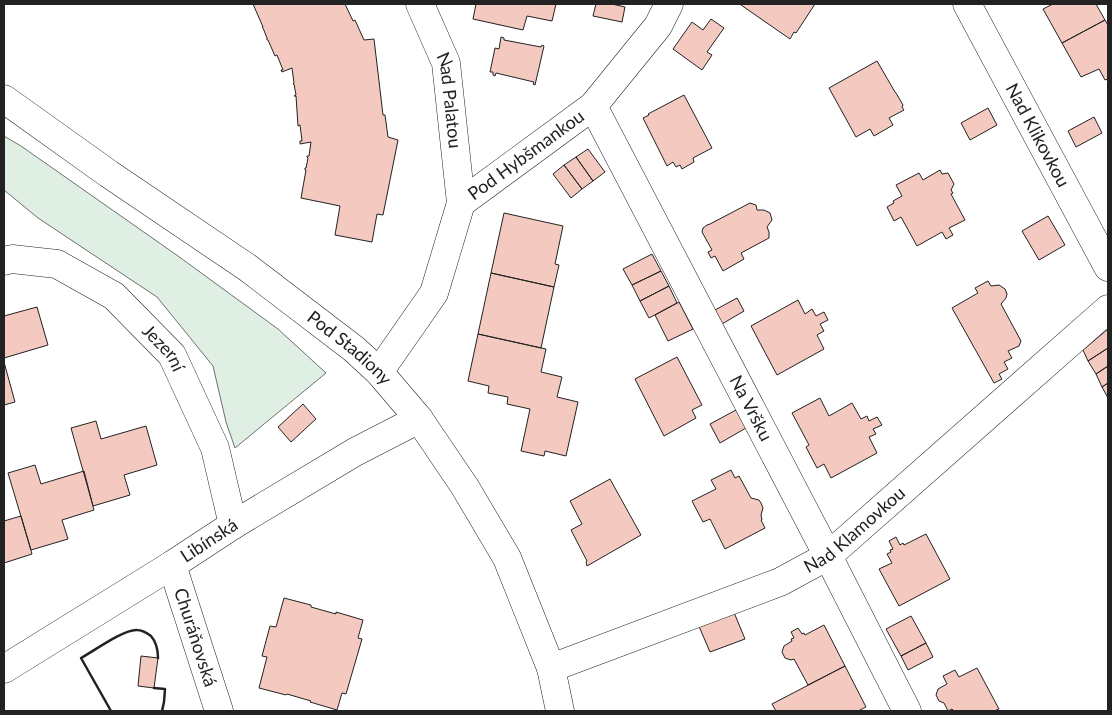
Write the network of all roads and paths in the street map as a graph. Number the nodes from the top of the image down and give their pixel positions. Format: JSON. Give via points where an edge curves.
{"nodes":[{"id":1,"x":420,"y":4,"type":"edge"},
{"id":2,"x":669,"y":4,"type":"edge"},
{"id":3,"x":967,"y":4,"type":"edge"},
{"id":4,"x":4,"y":99,"type":"edge"},
{"id":5,"x":593,"y":106,"type":"junction"},
{"id":6,"x":461,"y":203,"type":"junction"},
{"id":7,"x":4,"y":261,"type":"edge"},
{"id":8,"x":1108,"y":267,"type":"edge"},
{"id":9,"x":1108,"y":309,"type":"edge"},
{"id":10,"x":379,"y":372,"type":"junction"},
{"id":11,"x":419,"y":419,"type":"junction"},
{"id":12,"x":233,"y":525,"type":"junction"},
{"id":13,"x":828,"y":556,"type":"junction"},
{"id":14,"x":172,"y":565,"type":"junction"},
{"id":15,"x":552,"y":668,"type":"junction"},
{"id":16,"x":4,"y":669,"type":"edge"},
{"id":17,"x":219,"y":711,"type":"edge"},
{"id":18,"x":560,"y":711,"type":"edge"},
{"id":19,"x":907,"y":711,"type":"edge"}],
"edges":[{"from":1,"to":6,"type":"street","name":"Nad Palatou","via":[[446,63]]},
{"from":2,"to":5,"type":"street","name":"Pod Hybšmankou","via":[[658,26]]},
{"from":3,"to":8,"type":"street","name":"Nad Klikovkou"},
{"from":4,"to":10,"type":"street","name":"Pod Stadiony","via":[[248,268]]},
{"from":5,"to":6,"type":"street","name":"Pod Hybšmankou"},
{"from":5,"to":13,"type":"street","name":"Na Vršku"},
{"from":6,"to":10,"type":"street","name":"Pod Hybšmankou","via":[[434,293]]},
{"from":7,"to":12,"type":"street","name":"Jezerní","via":[[12,258],[57,264],[114,296],[172,356],[215,448]]},
{"from":9,"to":13,"type":"street","name":"Nad Klamovkou"},
{"from":10,"to":11,"type":"street","name":"Pod Stadiony"},
{"from":11,"to":12,"type":"street","name":"Libínská","via":[[355,452]]},
{"from":11,"to":15,"type":"street","name":"Pod Stadiony","via":[[507,558]]},
{"from":12,"to":14,"type":"street","name":"Libínská"},
{"from":13,"to":15,"type":"street","name":"Nad Klamovkou","via":[[780,582]]},
{"from":13,"to":19,"type":"street","name":"Na Vršku"},
{"from":14,"to":16,"type":"street","name":"Libínská"},
{"from":14,"to":17,"type":"street","name":"Churáňovská"},
{"from":15,"to":18,"type":"street","name":"Pod Stadiony"}]}
